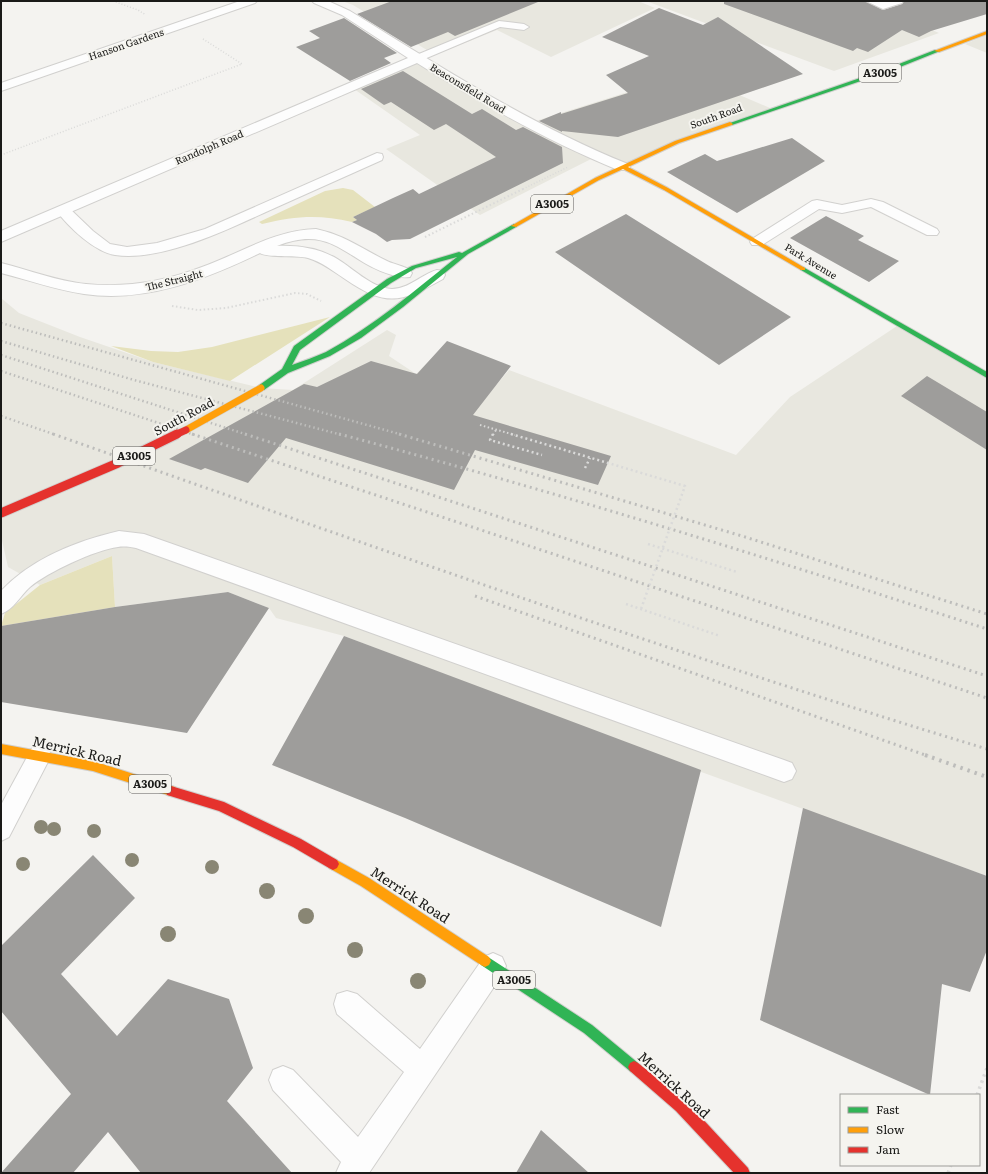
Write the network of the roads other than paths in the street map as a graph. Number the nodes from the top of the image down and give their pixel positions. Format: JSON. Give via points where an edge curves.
{"nodes":[{"id":1,"x":251,"y":1,"type":"edge"},
{"id":2,"x":318,"y":1,"type":"edge"},
{"id":3,"x":871,"y":1,"type":"edge"},
{"id":4,"x":898,"y":1,"type":"edge"},
{"id":5,"x":524,"y":27,"type":"dead end"},
{"id":6,"x":987,"y":32,"type":"edge"},
{"id":7,"x":418,"y":58,"type":"junction"},
{"id":8,"x":1,"y":87,"type":"edge"},
{"id":9,"x":377,"y":157,"type":"dead end"},
{"id":10,"x":623,"y":167,"type":"junction"},
{"id":11,"x":63,"y":210,"type":"junction"},
{"id":12,"x":932,"y":232,"type":"dead end"},
{"id":13,"x":1,"y":237,"type":"edge"},
{"id":14,"x":757,"y":242,"type":"junction"},
{"id":15,"x":466,"y":252,"type":"junction"},
{"id":16,"x":250,"y":253,"type":"junction"},
{"id":17,"x":1,"y":268,"type":"edge"},
{"id":18,"x":404,"y":273,"type":"junction"},
{"id":19,"x":438,"y":275,"type":"junction"},
{"id":20,"x":376,"y":290,"type":"junction"},
{"id":21,"x":285,"y":371,"type":"junction"},
{"id":22,"x":987,"y":375,"type":"edge"},
{"id":23,"x":1,"y":513,"type":"edge"},
{"id":24,"x":1,"y":605,"type":"edge"},
{"id":25,"x":1,"y":749,"type":"edge"},
{"id":26,"x":40,"y":756,"type":"junction"},
{"id":27,"x":784,"y":771,"type":"dead end"},
{"id":28,"x":1,"y":829,"type":"edge"},
{"id":29,"x":493,"y":966,"type":"junction"},
{"id":30,"x":348,"y":1004,"type":"dead end"},
{"id":31,"x":422,"y":1069,"type":"junction"},
{"id":32,"x":283,"y":1080,"type":"dead end"},
{"id":33,"x":356,"y":1166,"type":"edge"},
{"id":34,"x":743,"y":1173,"type":"edge"}],
"edges":[{"from":1,"to":8,"type":"street","name":"Hanson Gardens"},
{"from":2,"to":7,"type":"street","name":"Beaconsfield Road","via":[[346,13]]},
{"from":3,"to":4,"type":"lane","via":[[883,6]]},
{"from":5,"to":7,"type":"lane","via":[[499,24]]},
{"from":6,"to":10,"type":"main road","name":"South Road","number":"A3005","via":[[888,70],[683,140]]},
{"from":7,"to":10,"type":"street","name":"Beaconsfield Road","via":[[528,124]]},
{"from":7,"to":11,"type":"street","name":"Randolph Road"},
{"from":9,"to":11,"type":"lane","via":[[210,232],[137,251],[106,248]]},
{"from":10,"to":14,"type":"main road","name":"Park Avenue"},
{"from":10,"to":15,"type":"main road","name":"South Road","number":"A3005","via":[[574,191]]},
{"from":11,"to":13,"type":"street","name":"Randolph Road"},
{"from":12,"to":14,"type":"lane","via":[[871,203],[842,209],[817,204]]},
{"from":14,"to":22,"type":"main road","name":"Park Avenue"},
{"from":15,"to":18,"type":"main road","name":"South Road","number":"A3005","via":[[414,267]]},
{"from":15,"to":19,"type":"main road","name":"South Road","number":"A3005"},
{"from":16,"to":17,"type":"street","name":"The Straight","via":[[201,274],[134,289],[86,289]]},
{"from":16,"to":18,"type":"street","name":"The Straight","via":[[281,239],[316,234],[349,245],[394,271]]},
{"from":16,"to":20,"type":"street","name":"The Straight","via":[[282,250],[310,254],[326,259]]},
{"from":18,"to":20,"type":"main road","name":"South Road","number":"A3005"},
{"from":19,"to":20,"type":"street","via":[[403,293],[391,294]]},
{"from":19,"to":21,"type":"main road","name":"South Road","number":"A3005","via":[[358,336],[327,354]]},
{"from":20,"to":21,"type":"main road","name":"South Road","number":"A3005","via":[[297,348]]},
{"from":21,"to":23,"type":"main road","name":"South Road","number":"A3005","bridge":true,"via":[[261,388],[181,433],[100,472]]},
{"from":24,"to":27,"type":"lane","via":[[22,582],[39,570],[97,544],[119,539],[137,540]]},
{"from":25,"to":26,"type":"main road","name":"Merrick Road","number":"A3005"},
{"from":26,"to":28,"type":"lane"},
{"from":26,"to":29,"type":"main road","name":"Merrick Road","number":"A3005","via":[[93,766],[220,806],[298,842],[365,882]]},
{"from":29,"to":31,"type":"lane"},
{"from":29,"to":34,"type":"main road","name":"Merrick Road","number":"A3005","via":[[594,1034],[681,1106]]},
{"from":30,"to":31,"type":"lane"},
{"from":31,"to":33,"type":"lane"},
{"from":32,"to":33,"type":"lane"}]}
